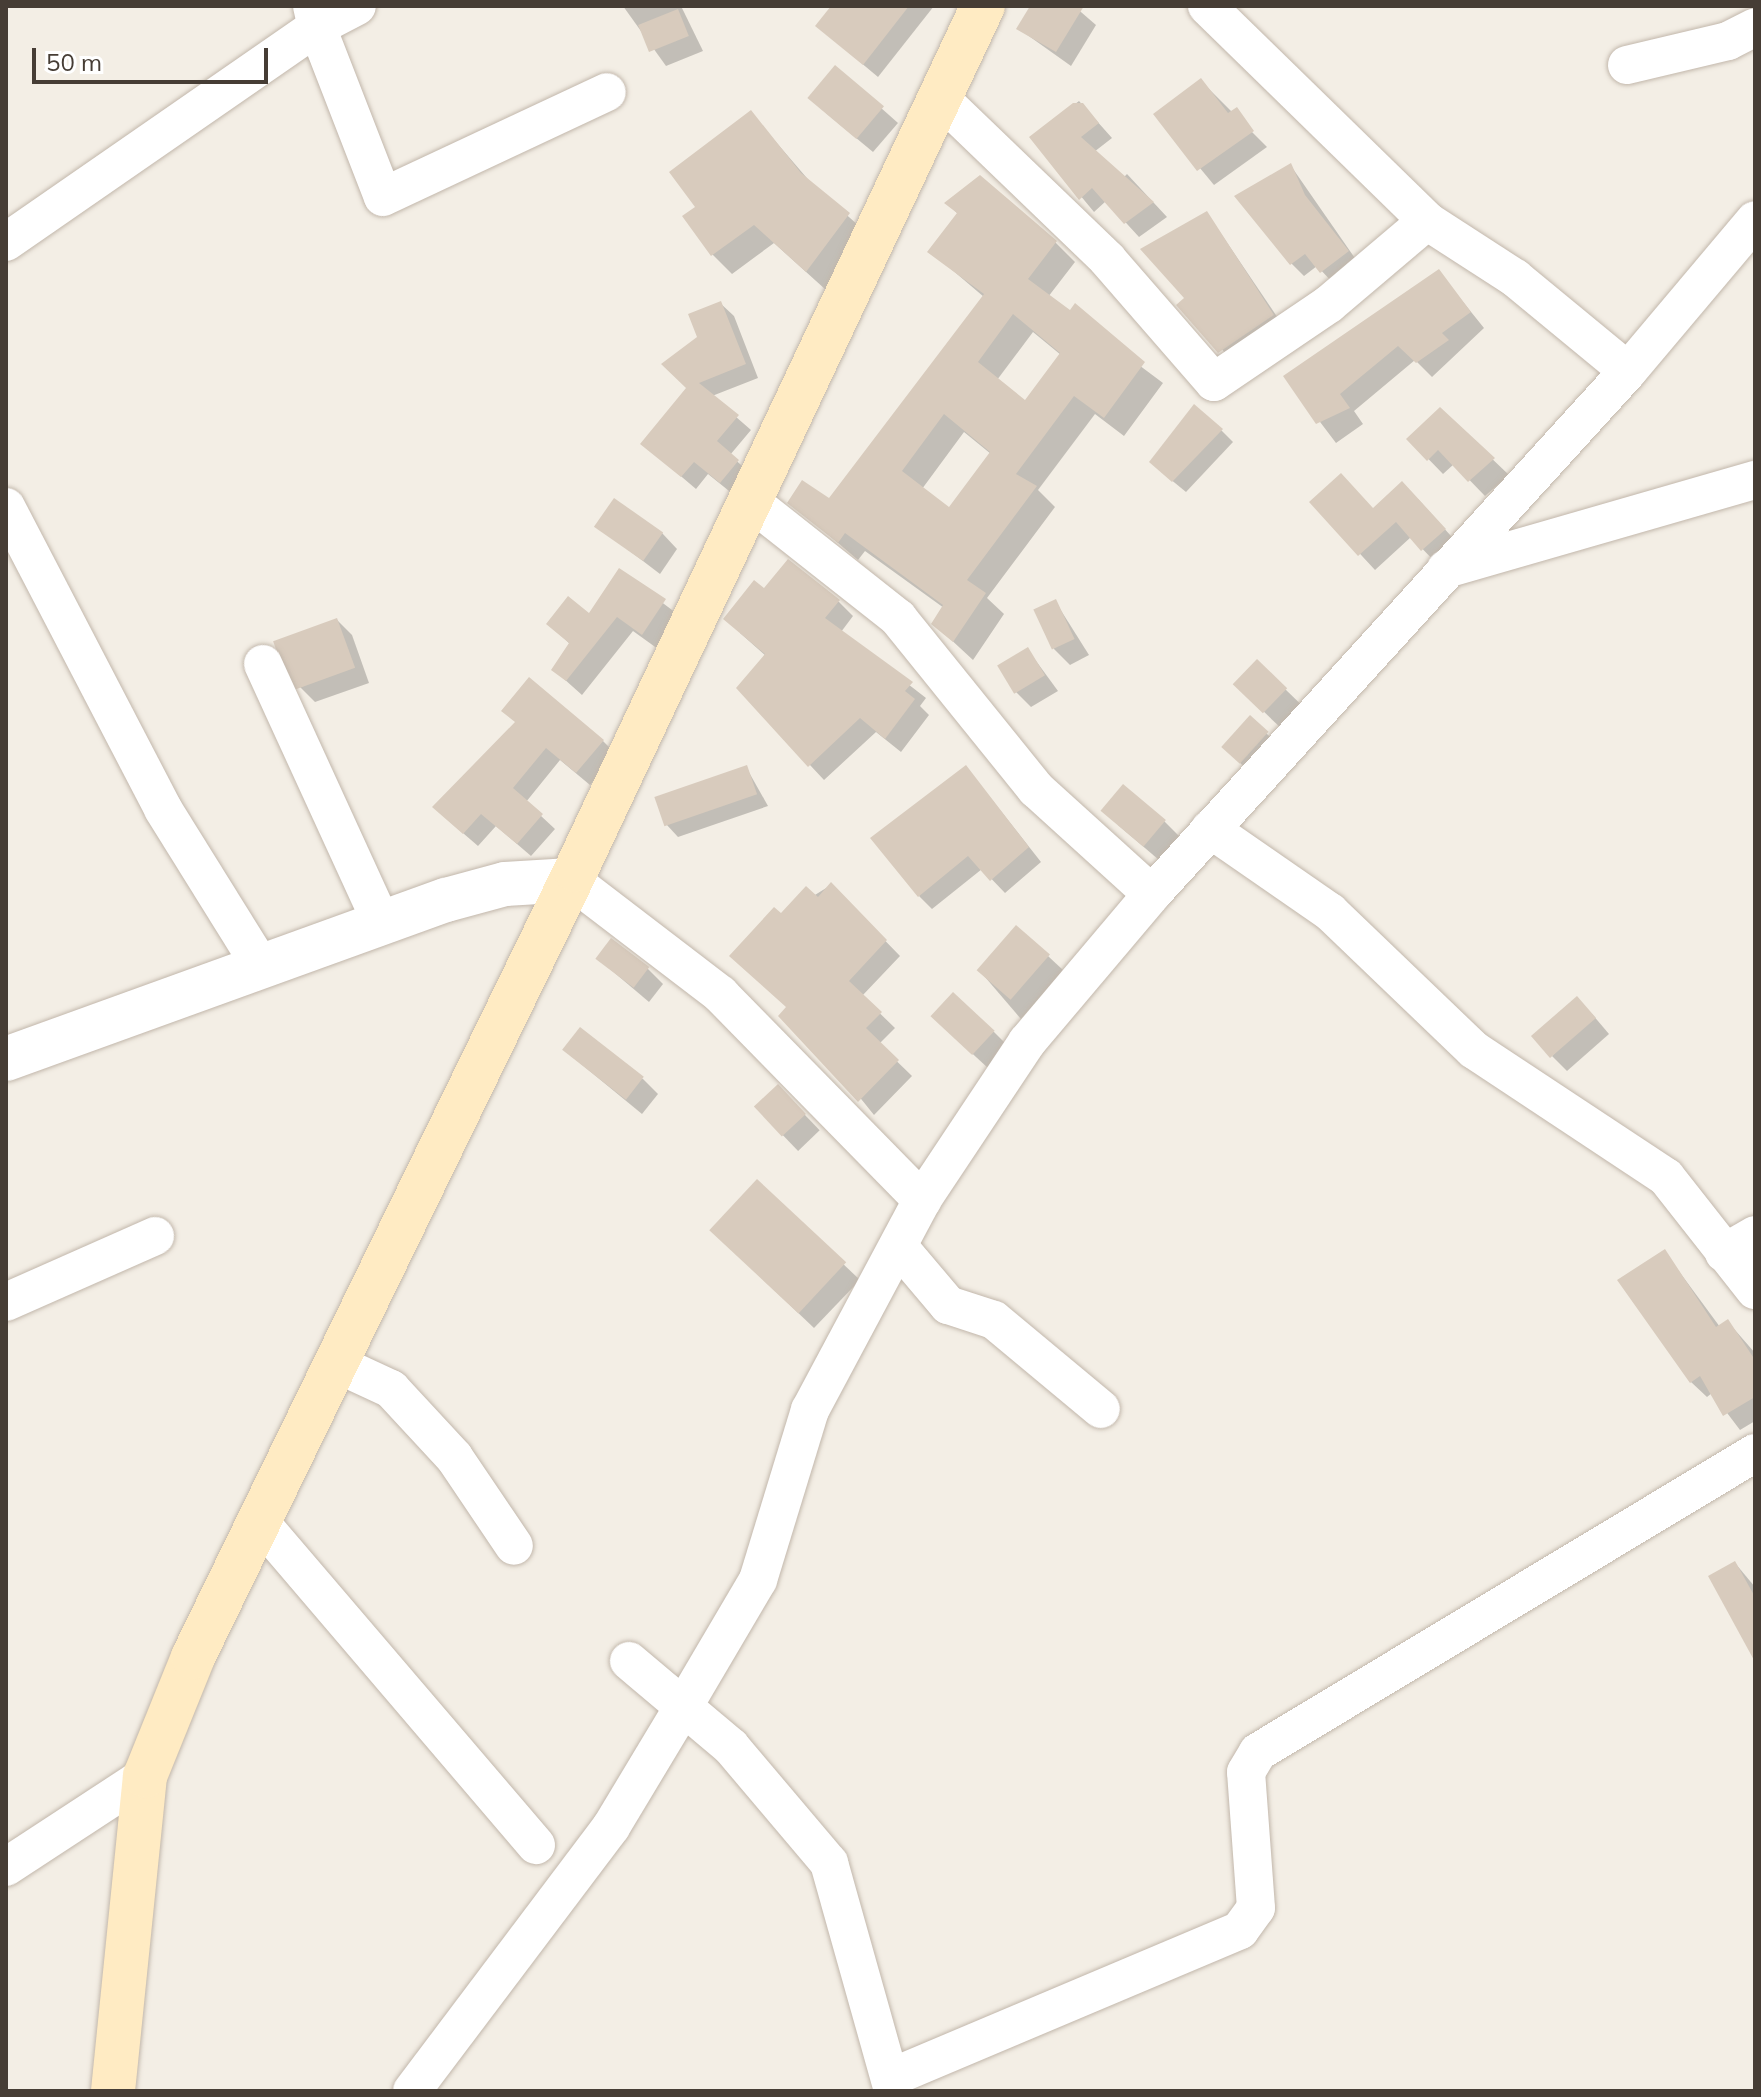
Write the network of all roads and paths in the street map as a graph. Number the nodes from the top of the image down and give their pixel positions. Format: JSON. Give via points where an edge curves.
{"nodes":[{"id":1,"x":357,"y":6,"type":"edge"},
{"id":2,"x":983,"y":6,"type":"edge"},
{"id":3,"x":1207,"y":6,"type":"edge"},
{"id":4,"x":314,"y":16,"type":"edge"},
{"id":5,"x":1755,"y":27,"type":"edge"},
{"id":6,"x":1627,"y":65,"type":"dead end"},
{"id":7,"x":607,"y":92,"type":"dead end"},
{"id":8,"x":941,"y":99,"type":"junction"},
{"id":9,"x":1755,"y":220,"type":"edge"},
{"id":10,"x":1427,"y":221,"type":"junction"},
{"id":11,"x":6,"y":242,"type":"edge"},
{"id":12,"x":1628,"y":371,"type":"junction"},
{"id":13,"x":1755,"y":480,"type":"edge"},
{"id":14,"x":750,"y":501,"type":"junction"},
{"id":15,"x":6,"y":507,"type":"edge"},
{"id":16,"x":1446,"y":569,"type":"junction"},
{"id":17,"x":263,"y":664,"type":"dead end"},
{"id":18,"x":1210,"y":829,"type":"junction"},
{"id":19,"x":571,"y":880,"type":"junction"},
{"id":20,"x":1152,"y":894,"type":"junction"},
{"id":21,"x":382,"y":924,"type":"junction"},
{"id":22,"x":262,"y":968,"type":"junction"},
{"id":23,"x":6,"y":1059,"type":"edge"},
{"id":24,"x":922,"y":1200,"type":"junction"},
{"id":25,"x":155,"y":1236,"type":"dead end"},
{"id":26,"x":1740,"y":1244,"type":"edge"},
{"id":27,"x":899,"y":1247,"type":"junction"},
{"id":28,"x":1755,"y":1290,"type":"edge"},
{"id":29,"x":6,"y":1302,"type":"edge"},
{"id":30,"x":337,"y":1364,"type":"junction"},
{"id":31,"x":1101,"y":1409,"type":"dead end"},
{"id":32,"x":1755,"y":1453,"type":"edge"},
{"id":33,"x":260,"y":1522,"type":"junction"},
{"id":34,"x":514,"y":1546,"type":"dead end"},
{"id":35,"x":629,"y":1661,"type":"dead end"},
{"id":36,"x":682,"y":1709,"type":"junction"},
{"id":37,"x":145,"y":1776,"type":"junction"},
{"id":38,"x":536,"y":1845,"type":"dead end"},
{"id":39,"x":6,"y":1867,"type":"edge"},
{"id":40,"x":892,"y":2084,"type":"edge"},
{"id":41,"x":113,"y":2091,"type":"edge"},
{"id":42,"x":412,"y":2091,"type":"edge"}],
"edges":[{"from":1,"to":4,"type":"street"},
{"from":2,"to":8,"type":"main road"},
{"from":3,"to":10,"type":"street"},
{"from":4,"to":7,"type":"street","via":[[383,197]]},
{"from":4,"to":11,"type":"street"},
{"from":5,"to":6,"type":"street","via":[[1728,41]]},
{"from":8,"to":10,"type":"street","via":[[1107,259],[1214,382],[1329,304]]},
{"from":8,"to":14,"type":"main road"},
{"from":9,"to":12,"type":"street"},
{"from":10,"to":12,"type":"street","via":[[1515,278]]},
{"from":12,"to":16,"type":"street"},
{"from":13,"to":16,"type":"street"},
{"from":14,"to":19,"type":"main road"},
{"from":14,"to":20,"type":"street","via":[[898,618],[1036,789]]},
{"from":15,"to":22,"type":"street","via":[[163,809]]},
{"from":16,"to":18,"type":"street"},
{"from":17,"to":21,"type":"street"},
{"from":18,"to":20,"type":"street"},
{"from":18,"to":26,"type":"street","via":[[1330,912],[1474,1050],[1666,1177]]},
{"from":19,"to":21,"type":"street","via":[[505,884]]},
{"from":19,"to":24,"type":"street","via":[[720,994]]},
{"from":19,"to":30,"type":"main road"},
{"from":20,"to":24,"type":"street","via":[[1027,1042]]},
{"from":21,"to":22,"type":"street"},
{"from":22,"to":23,"type":"street"},
{"from":24,"to":27,"type":"street"},
{"from":25,"to":29,"type":"street"},
{"from":26,"to":28,"type":"street"},
{"from":27,"to":31,"type":"street","via":[[948,1305],[994,1320]]},
{"from":27,"to":36,"type":"street","via":[[810,1410],[758,1580]]},
{"from":30,"to":33,"type":"main road"},
{"from":30,"to":34,"type":"street","via":[[391,1389],[454,1457]]},
{"from":32,"to":40,"type":"street","via":[[1258,1752],[1246,1772],[1256,1908],[1240,1930]]},
{"from":33,"to":37,"type":"main road","via":[[193,1657]]},
{"from":33,"to":38,"type":"street"},
{"from":35,"to":36,"type":"street"},
{"from":36,"to":40,"type":"street","via":[[731,1747],[829,1863]]},
{"from":36,"to":42,"type":"street","via":[[594,1851]]},
{"from":37,"to":39,"type":"street"},
{"from":37,"to":41,"type":"main road"}]}
